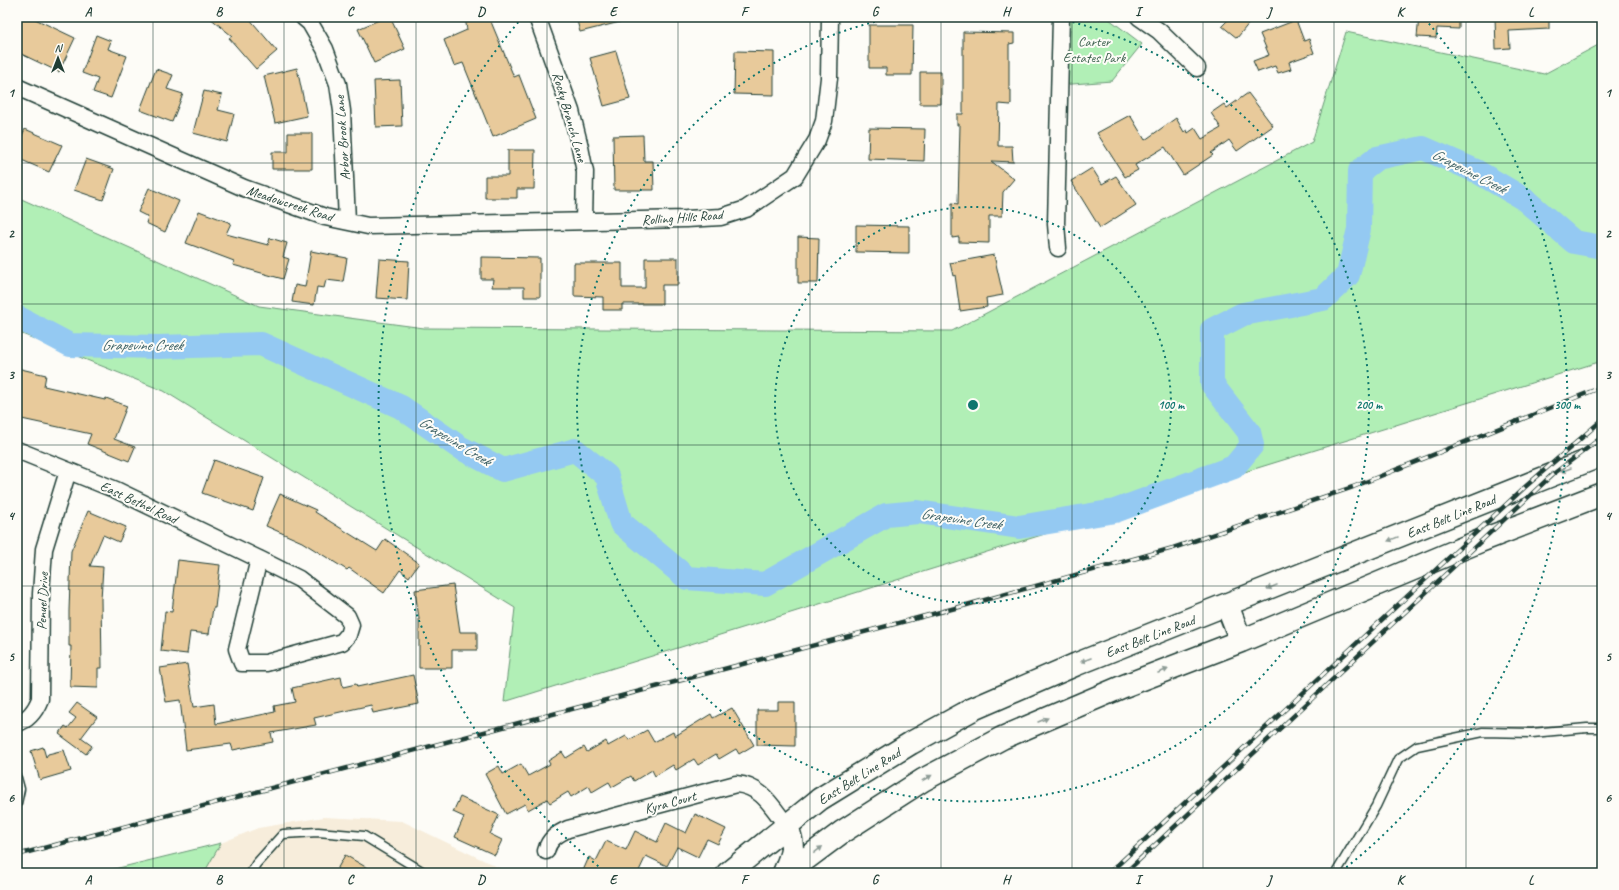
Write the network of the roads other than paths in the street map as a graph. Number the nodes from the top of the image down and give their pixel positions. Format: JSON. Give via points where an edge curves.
{"nodes":[{"id":1,"x":303,"y":17,"type":"edge"},
{"id":2,"x":537,"y":17,"type":"edge"},
{"id":3,"x":830,"y":17,"type":"edge"},
{"id":4,"x":1061,"y":17,"type":"edge"},
{"id":5,"x":1139,"y":17,"type":"edge"},
{"id":6,"x":1197,"y":68,"type":"dead end"},
{"id":7,"x":17,"y":87,"type":"edge"},
{"id":8,"x":347,"y":221,"type":"junction"},
{"id":9,"x":584,"y":221,"type":"junction"},
{"id":10,"x":1058,"y":248,"type":"dead end"},
{"id":11,"x":17,"y":450,"type":"edge"},
{"id":12,"x":1602,"y":456,"type":"edge"},
{"id":13,"x":68,"y":471,"type":"junction"},
{"id":14,"x":1602,"y":494,"type":"edge"},
{"id":15,"x":259,"y":559,"type":"junction"},
{"id":16,"x":1227,"y":605,"type":"junction"},
{"id":17,"x":1241,"y":641,"type":"junction"},
{"id":18,"x":17,"y":723,"type":"edge"},
{"id":19,"x":1602,"y":728,"type":"edge"},
{"id":20,"x":17,"y":778,"type":"edge"},
{"id":21,"x":17,"y":803,"type":"edge"},
{"id":22,"x":787,"y":826,"type":"junction"},
{"id":23,"x":546,"y":851,"type":"dead end"},
{"id":24,"x":251,"y":873,"type":"edge"},
{"id":25,"x":425,"y":873,"type":"edge"},
{"id":26,"x":728,"y":873,"type":"edge"},
{"id":27,"x":784,"y":873,"type":"edge"},
{"id":28,"x":787,"y":873,"type":"edge"},
{"id":29,"x":1336,"y":873,"type":"edge"}],
"edges":[{"from":1,"to":8,"type":"street","name":"Arbor Brook Lane","via":[[310,23],[325,49],[338,84],[342,111]]},
{"from":2,"to":9,"type":"street","name":"Rocky Branch Lane","via":[[568,104],[580,147],[585,172]]},
{"from":3,"to":9,"type":"street","name":"Rolling Hills Road","via":[[830,78],[824,121],[817,140],[795,176],[746,209],[721,217]]},
{"from":4,"to":10,"type":"street","via":[[1056,224]]},
{"from":5,"to":6,"type":"street","via":[[1158,31]]},
{"from":7,"to":8,"type":"street","name":"Meadowcreek Road","via":[[244,188],[325,217]]},
{"from":8,"to":9,"type":"street","name":"Meadowcreek Road","via":[[368,226]]},
{"from":11,"to":13,"type":"street","name":"East Bethel Road"},
{"from":12,"to":16,"type":"main road","name":"East Belt Line Road","one_way":true},
{"from":13,"to":15,"type":"street","name":"East Bethel Road","via":[[116,490]]},
{"from":13,"to":18,"type":"street","name":"Penuel Drive","via":[[44,549],[40,698],[35,711]]},
{"from":14,"to":17,"type":"main road"},
{"from":15,"to":15,"type":"street","name":"East Bethel Road","via":[[300,579],[347,616],[351,625],[348,635],[342,642],[266,663],[242,663],[237,649]]},
{"from":16,"to":17,"type":"main road"},
{"from":16,"to":22,"type":"main road","name":"East Belt Line Road","one_way":true,"via":[[1077,664],[973,709],[827,795]]},
{"from":28,"to":17,"type":"main road","one_way":true,"via":[[842,832],[917,784],[1002,738],[1124,686]]},
{"from":19,"to":29,"type":"lane","via":[[1532,734],[1483,732],[1417,746],[1398,759],[1376,806]]},
{"from":20,"to":21,"type":"lane","via":[[20,790]]},
{"from":22,"to":23,"type":"street","name":"Kyra Court","via":[[758,791],[745,784],[736,784],[558,833],[547,844]]},
{"from":22,"to":26,"type":"main road","name":"East Belt Line Road"},
{"from":22,"to":27,"type":"main road","via":[[792,850]]},
{"from":24,"to":25,"type":"lane","via":[[283,834],[318,832],[364,836]]}]}
